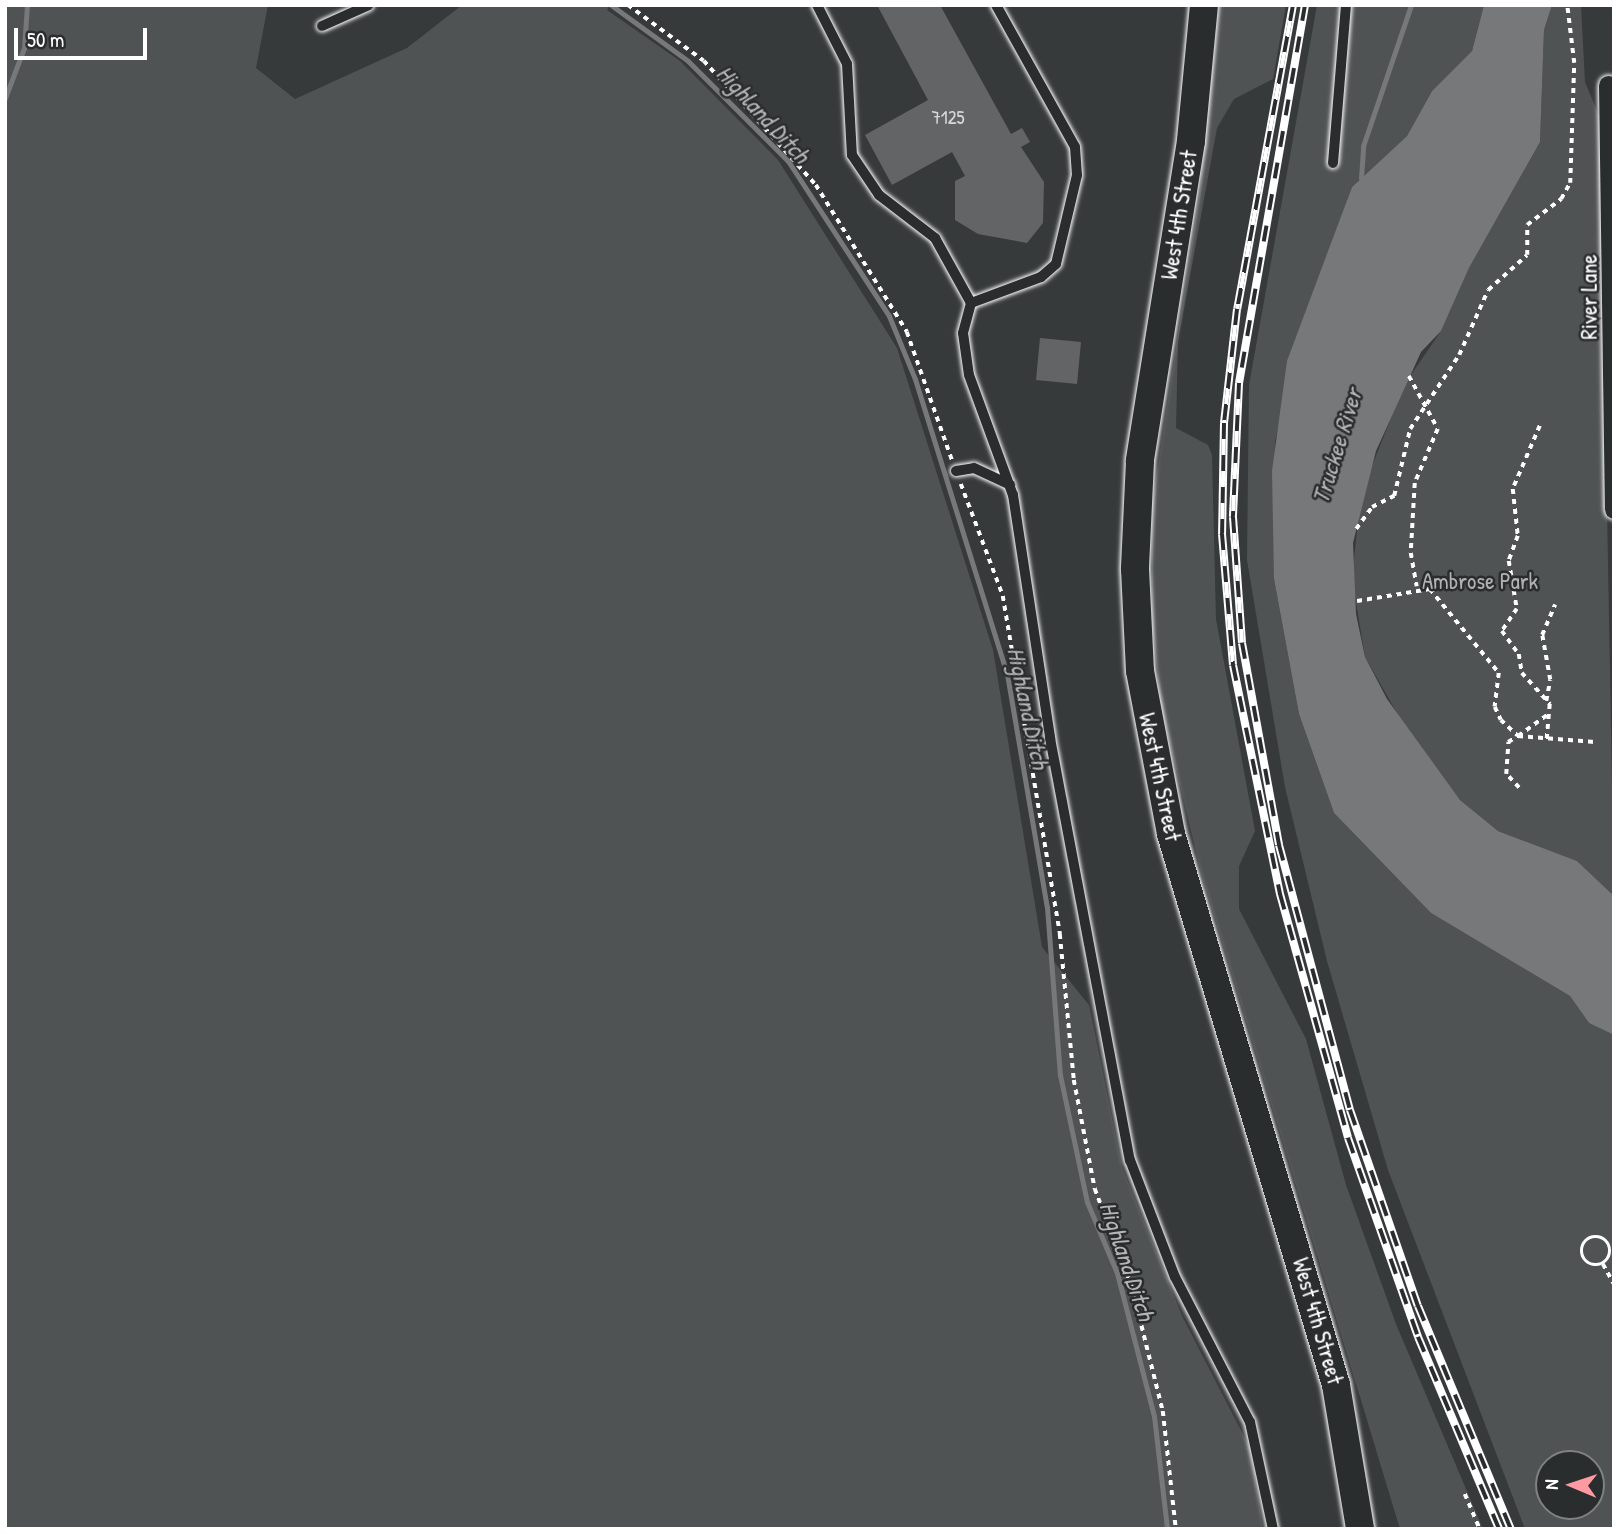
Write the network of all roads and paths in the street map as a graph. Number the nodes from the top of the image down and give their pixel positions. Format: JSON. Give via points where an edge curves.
{"nodes":[{"id":1,"x":369,"y":5,"type":"edge"},
{"id":2,"x":628,"y":5,"type":"edge"},
{"id":3,"x":817,"y":5,"type":"edge"},
{"id":4,"x":996,"y":5,"type":"edge"},
{"id":5,"x":1204,"y":5,"type":"edge"},
{"id":6,"x":1346,"y":5,"type":"edge"},
{"id":7,"x":1567,"y":5,"type":"edge"},
{"id":8,"x":322,"y":26,"type":"dead end"},
{"id":9,"x":1608,"y":85,"type":"dead end"},
{"id":10,"x":1333,"y":163,"type":"dead end"},
{"id":11,"x":971,"y":303,"type":"junction"},
{"id":12,"x":1409,"y":376,"type":"dead end"},
{"id":13,"x":1426,"y":408,"type":"junction"},
{"id":14,"x":1539,"y":426,"type":"dead end"},
{"id":15,"x":956,"y":471,"type":"junction"},
{"id":16,"x":1010,"y":485,"type":"junction"},
{"id":17,"x":1614,"y":509,"type":"edge"},
{"id":18,"x":1356,"y":529,"type":"dead end"},
{"id":19,"x":1417,"y":586,"type":"junction"},
{"id":20,"x":1357,"y":601,"type":"dead end"},
{"id":21,"x":1555,"y":605,"type":"dead end"},
{"id":22,"x":1546,"y":701,"type":"junction"},
{"id":23,"x":1550,"y":713,"type":"junction"},
{"id":24,"x":1518,"y":736,"type":"junction"},
{"id":25,"x":1547,"y":740,"type":"junction"},
{"id":26,"x":1595,"y":741,"type":"dead end"},
{"id":27,"x":1519,"y":788,"type":"dead end"},
{"id":28,"x":1603,"y":1264,"type":"junction"},
{"id":29,"x":1614,"y":1284,"type":"edge"},
{"id":30,"x":1465,"y":1494,"type":"dead end"},
{"id":31,"x":1176,"y":1529,"type":"edge"},
{"id":32,"x":1273,"y":1529,"type":"edge"},
{"id":33,"x":1360,"y":1529,"type":"edge"},
{"id":34,"x":1480,"y":1529,"type":"edge"}],
"edges":[{"from":1,"to":8,"type":"lane"},
{"from":2,"to":15,"type":"path","via":[[704,61],[817,185],[907,332]]},
{"from":3,"to":11,"type":"lane","via":[[847,64],[852,155],[879,195],[935,237]]},
{"from":4,"to":11,"type":"lane","via":[[1075,147],[1077,175],[1056,264],[1041,277]]},
{"from":5,"to":33,"type":"main road","name":"West 4th Street","via":[[1191,141],[1140,461],[1135,569],[1140,671],[1171,834],[1336,1385]]},
{"from":6,"to":10,"type":"lane"},
{"from":7,"to":13,"type":"path","via":[[1574,63],[1570,183],[1527,225],[1527,254],[1488,290]]},
{"from":9,"to":17,"type":"street","name":"River Lane"},
{"from":11,"to":16,"type":"lane","via":[[963,333],[969,375]]},
{"from":12,"to":13,"type":"path"},
{"from":13,"to":18,"type":"path","via":[[1410,429],[1394,496],[1372,507]]},
{"from":13,"to":19,"type":"path","via":[[1438,429],[1415,483],[1411,553]]},
{"from":14,"to":22,"type":"path","via":[[1513,489],[1518,536],[1509,561],[1517,609],[1502,631],[1519,654],[1522,673]]},
{"from":15,"to":16,"type":"lane","via":[[979,469]]},
{"from":15,"to":31,"type":"path","via":[[1003,596],[1060,934],[1073,1080],[1098,1199],[1132,1287],[1163,1411]]},
{"from":16,"to":32,"type":"lane","via":[[1052,751],[1130,1160],[1175,1277],[1250,1422],[1263,1458]]},
{"from":19,"to":20,"type":"path","via":[[1393,599]]},
{"from":19,"to":24,"type":"path","via":[[1437,594],[1499,673],[1495,707]]},
{"from":21,"to":22,"type":"path","via":[[1542,635],[1550,680]]},
{"from":22,"to":23,"type":"path"},
{"from":23,"to":24,"type":"path"},
{"from":23,"to":25,"type":"path"},
{"from":24,"to":25,"type":"path"},
{"from":24,"to":27,"type":"path","via":[[1502,752],[1506,774]]},
{"from":25,"to":26,"type":"path"},
{"from":28,"to":28,"type":"path","via":[[1609,1246],[1592,1237],[1582,1247],[1584,1260]]},
{"from":28,"to":29,"type":"path"},
{"from":30,"to":34,"type":"path"}]}
